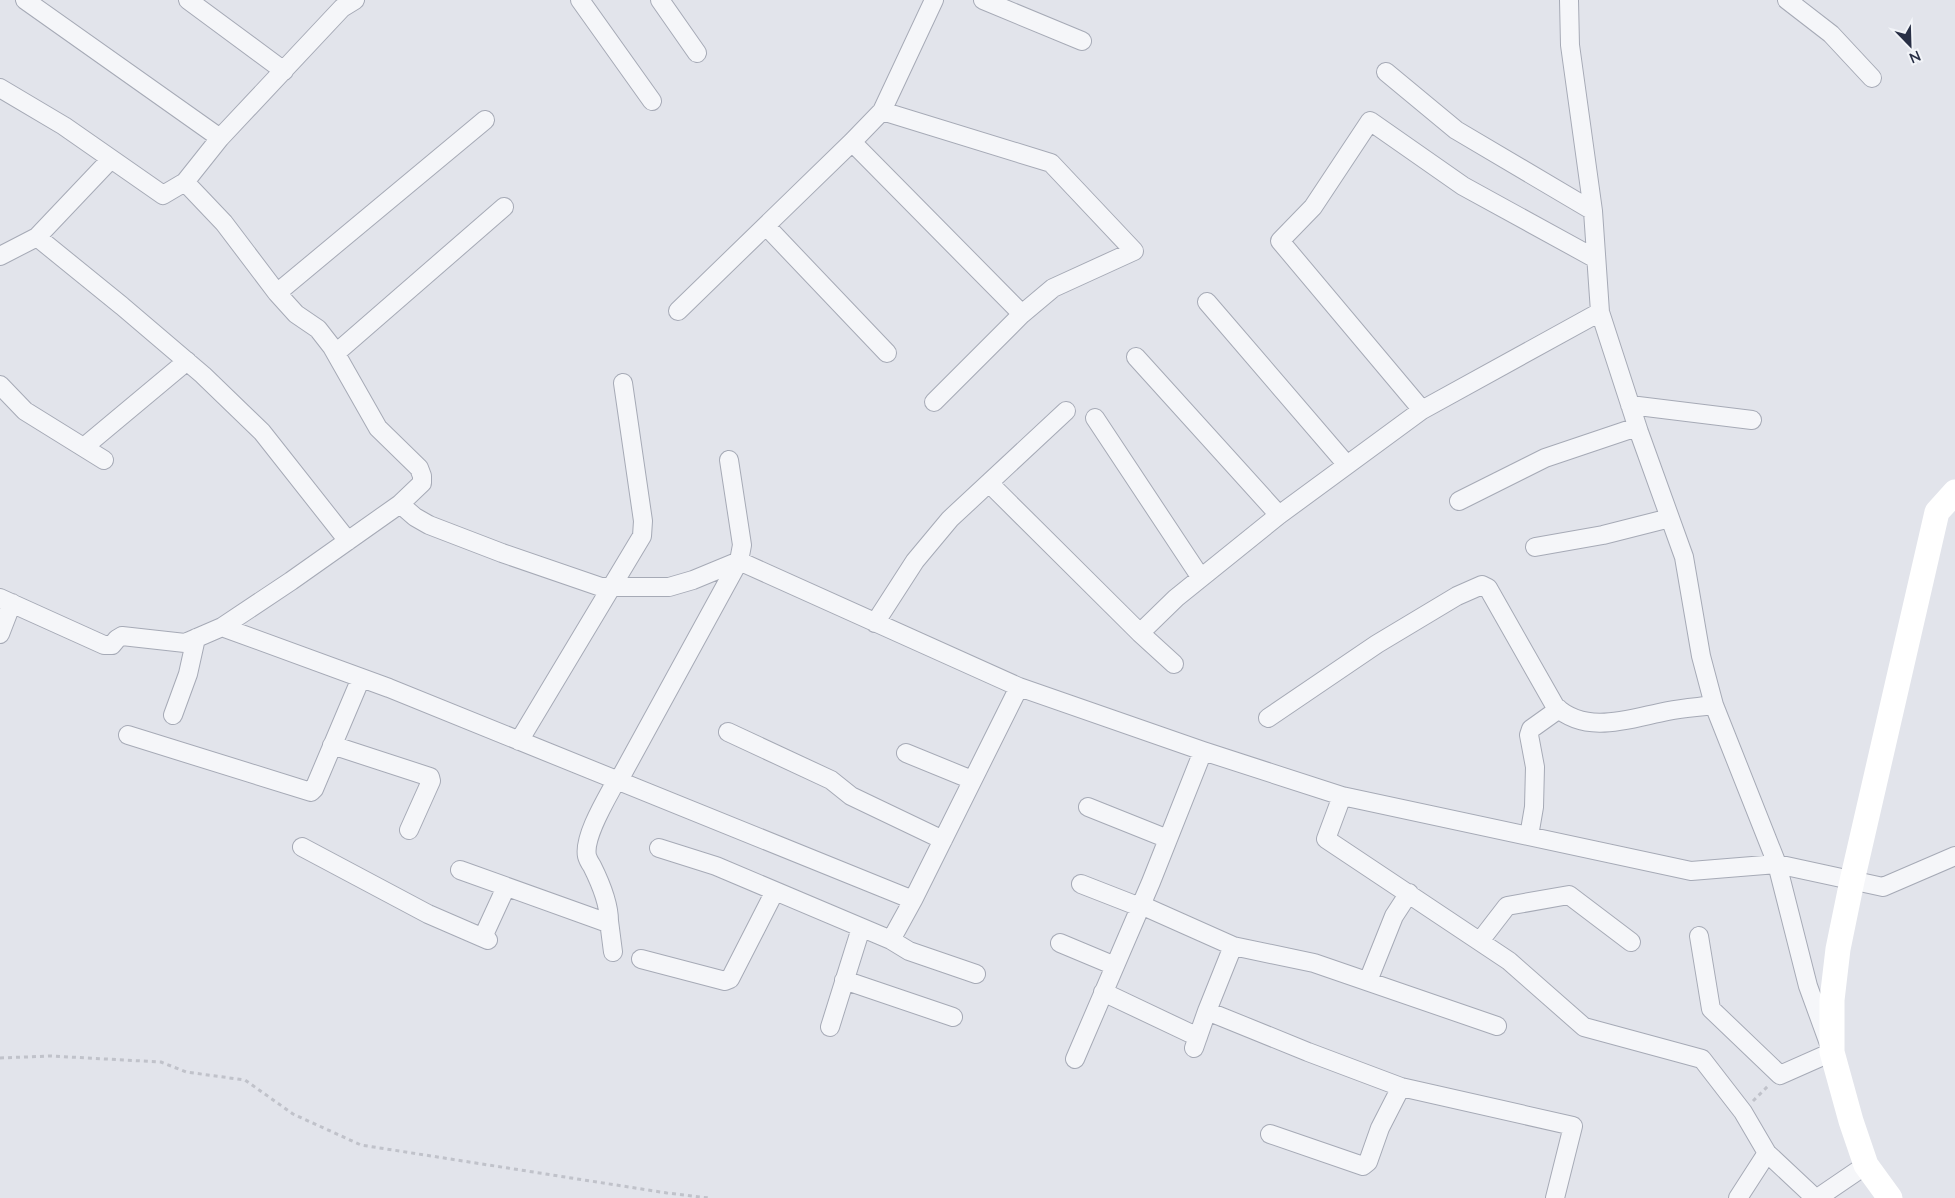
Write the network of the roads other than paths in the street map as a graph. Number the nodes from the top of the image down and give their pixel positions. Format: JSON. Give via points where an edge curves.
{"nodes":[{"id":1,"x":25,"y":0,"type":"edge"},
{"id":2,"x":188,"y":0,"type":"edge"},
{"id":3,"x":355,"y":0,"type":"edge"},
{"id":4,"x":580,"y":0,"type":"edge"},
{"id":5,"x":660,"y":0,"type":"edge"},
{"id":6,"x":934,"y":0,"type":"edge"},
{"id":7,"x":983,"y":0,"type":"edge"},
{"id":8,"x":1569,"y":0,"type":"edge"},
{"id":9,"x":1787,"y":0,"type":"edge"},
{"id":10,"x":334,"y":6,"type":"edge"},
{"id":11,"x":1082,"y":41,"type":"dead end"},
{"id":12,"x":697,"y":53,"type":"dead end"},
{"id":13,"x":284,"y":71,"type":"junction"},
{"id":14,"x":1386,"y":72,"type":"dead end"},
{"id":15,"x":1872,"y":78,"type":"dead end"},
{"id":16,"x":0,"y":88,"type":"edge"},
{"id":17,"x":652,"y":101,"type":"dead end"},
{"id":18,"x":882,"y":111,"type":"junction"},
{"id":19,"x":485,"y":120,"type":"dead end"},
{"id":20,"x":220,"y":138,"type":"junction"},
{"id":21,"x":852,"y":142,"type":"junction"},
{"id":22,"x":111,"y":159,"type":"junction"},
{"id":23,"x":185,"y":182,"type":"junction"},
{"id":24,"x":504,"y":207,"type":"dead end"},
{"id":25,"x":1593,"y":211,"type":"junction"},
{"id":26,"x":766,"y":226,"type":"junction"},
{"id":27,"x":36,"y":238,"type":"junction"},
{"id":28,"x":0,"y":256,"type":"edge"},
{"id":29,"x":1596,"y":259,"type":"junction"},
{"id":30,"x":277,"y":293,"type":"junction"},
{"id":31,"x":1207,"y":302,"type":"dead end"},
{"id":32,"x":678,"y":311,"type":"dead end"},
{"id":33,"x":1600,"y":312,"type":"junction"},
{"id":34,"x":1022,"y":314,"type":"junction"},
{"id":35,"x":336,"y":353,"type":"junction"},
{"id":36,"x":886,"y":353,"type":"dead end"},
{"id":37,"x":1136,"y":357,"type":"dead end"},
{"id":38,"x":187,"y":361,"type":"junction"},
{"id":39,"x":623,"y":383,"type":"dead end"},
{"id":40,"x":0,"y":385,"type":"edge"},
{"id":41,"x":934,"y":402,"type":"dead end"},
{"id":42,"x":1630,"y":405,"type":"junction"},
{"id":43,"x":1422,"y":410,"type":"junction"},
{"id":44,"x":1066,"y":411,"type":"dead end"},
{"id":45,"x":1095,"y":418,"type":"dead end"},
{"id":46,"x":1752,"y":420,"type":"dead end"},
{"id":47,"x":1637,"y":427,"type":"junction"},
{"id":48,"x":84,"y":447,"type":"junction"},
{"id":49,"x":104,"y":460,"type":"dead end"},
{"id":50,"x":729,"y":460,"type":"dead end"},
{"id":51,"x":1347,"y":465,"type":"junction"},
{"id":52,"x":989,"y":483,"type":"junction"},
{"id":53,"x":1955,"y":492,"type":"edge"},
{"id":54,"x":1458,"y":501,"type":"dead end"},
{"id":55,"x":400,"y":504,"type":"junction"},
{"id":56,"x":1279,"y":515,"type":"junction"},
{"id":57,"x":1670,"y":518,"type":"junction"},
{"id":58,"x":348,"y":541,"type":"junction"},
{"id":59,"x":1535,"y":547,"type":"dead end"},
{"id":60,"x":739,"y":561,"type":"junction"},
{"id":61,"x":1201,"y":578,"type":"junction"},
{"id":62,"x":612,"y":587,"type":"junction"},
{"id":63,"x":6,"y":600,"type":"edge"},
{"id":64,"x":875,"y":623,"type":"junction"},
{"id":65,"x":222,"y":627,"type":"junction"},
{"id":66,"x":1140,"y":633,"type":"junction"},
{"id":67,"x":0,"y":634,"type":"edge"},
{"id":68,"x":196,"y":638,"type":"junction"},
{"id":69,"x":1174,"y":664,"type":"dead end"},
{"id":70,"x":361,"y":678,"type":"junction"},
{"id":71,"x":1019,"y":687,"type":"junction"},
{"id":72,"x":1714,"y":705,"type":"junction"},
{"id":73,"x":1559,"y":709,"type":"junction"},
{"id":74,"x":172,"y":715,"type":"dead end"},
{"id":75,"x":1268,"y":718,"type":"dead end"},
{"id":76,"x":728,"y":732,"type":"dead end"},
{"id":77,"x":128,"y":735,"type":"dead end"},
{"id":78,"x":519,"y":742,"type":"junction"},
{"id":79,"x":332,"y":745,"type":"junction"},
{"id":80,"x":1203,"y":751,"type":"junction"},
{"id":81,"x":906,"y":753,"type":"dead end"},
{"id":82,"x":972,"y":780,"type":"junction"},
{"id":83,"x":617,"y":781,"type":"junction"},
{"id":84,"x":1342,"y":796,"type":"junction"},
{"id":85,"x":1088,"y":807,"type":"dead end"},
{"id":86,"x":409,"y":830,"type":"dead end"},
{"id":87,"x":1530,"y":836,"type":"junction"},
{"id":88,"x":1168,"y":839,"type":"junction"},
{"id":89,"x":943,"y":840,"type":"junction"},
{"id":90,"x":302,"y":847,"type":"dead end"},
{"id":91,"x":659,"y":848,"type":"dead end"},
{"id":92,"x":1955,"y":856,"type":"edge"},
{"id":93,"x":1777,"y":864,"type":"junction"},
{"id":94,"x":460,"y":870,"type":"dead end"},
{"id":95,"x":1852,"y":880,"type":"junction"},
{"id":96,"x":1081,"y":884,"type":"dead end"},
{"id":97,"x":506,"y":886,"type":"junction"},
{"id":98,"x":775,"y":891,"type":"junction"},
{"id":99,"x":1409,"y":893,"type":"junction"},
{"id":100,"x":913,"y":900,"type":"junction"},
{"id":101,"x":1141,"y":906,"type":"junction"},
{"id":102,"x":609,"y":921,"type":"junction"},
{"id":103,"x":861,"y":928,"type":"junction"},
{"id":104,"x":1699,"y":936,"type":"dead end"},
{"id":105,"x":891,"y":940,"type":"junction"},
{"id":106,"x":1480,"y":941,"type":"junction"},
{"id":107,"x":1631,"y":942,"type":"dead end"},
{"id":108,"x":1060,"y":943,"type":"dead end"},
{"id":109,"x":1233,"y":946,"type":"junction"},
{"id":110,"x":613,"y":952,"type":"dead end"},
{"id":111,"x":641,"y":959,"type":"dead end"},
{"id":112,"x":1115,"y":966,"type":"junction"},
{"id":113,"x":976,"y":974,"type":"dead end"},
{"id":114,"x":844,"y":980,"type":"junction"},
{"id":115,"x":1368,"y":981,"type":"junction"},
{"id":116,"x":1103,"y":992,"type":"junction"},
{"id":117,"x":1207,"y":1010,"type":"junction"},
{"id":118,"x":953,"y":1017,"type":"dead end"},
{"id":119,"x":830,"y":1026,"type":"dead end"},
{"id":120,"x":1497,"y":1026,"type":"dead end"},
{"id":121,"x":1832,"y":1052,"type":"junction"},
{"id":122,"x":1074,"y":1059,"type":"dead end"},
{"id":123,"x":1401,"y":1087,"type":"junction"},
{"id":124,"x":1270,"y":1134,"type":"dead end"},
{"id":125,"x":1767,"y":1153,"type":"junction"},
{"id":126,"x":1866,"y":1165,"type":"junction"},
{"id":127,"x":1555,"y":1198,"type":"edge"},
{"id":128,"x":1738,"y":1198,"type":"edge"},
{"id":129,"x":1890,"y":1198,"type":"edge"}],
"edges":[{"from":1,"to":20,"type":"street"},
{"from":2,"to":13,"type":"street"},
{"from":3,"to":10,"type":"street"},
{"from":4,"to":17,"type":"street"},
{"from":5,"to":12,"type":"street"},
{"from":6,"to":18,"type":"street"},
{"from":7,"to":11,"type":"street"},
{"from":8,"to":25,"type":"street","via":[[1570,45]]},
{"from":9,"to":15,"type":"street","via":[[1831,34]]},
{"from":10,"to":13,"type":"street"},
{"from":13,"to":20,"type":"street"},
{"from":14,"to":25,"type":"street","via":[[1456,130]]},
{"from":16,"to":22,"type":"street"},
{"from":18,"to":21,"type":"street"},
{"from":18,"to":34,"type":"street","via":[[1051,163],[1134,251],[1053,288]]},
{"from":19,"to":30,"type":"street"},
{"from":20,"to":23,"type":"street"},
{"from":21,"to":26,"type":"street"},
{"from":21,"to":34,"type":"street"},
{"from":22,"to":23,"type":"street","via":[[163,195]]},
{"from":22,"to":27,"type":"street"},
{"from":23,"to":30,"type":"street","via":[[224,223]]},
{"from":24,"to":35,"type":"street"},
{"from":25,"to":29,"type":"street"},
{"from":26,"to":32,"type":"street"},
{"from":26,"to":36,"type":"street"},
{"from":27,"to":28,"type":"street"},
{"from":27,"to":38,"type":"street"},
{"from":29,"to":33,"type":"street"},
{"from":29,"to":43,"type":"street","via":[[1463,186],[1370,121],[1313,207],[1280,241]]},
{"from":30,"to":35,"type":"street","via":[[296,314],[318,329]]},
{"from":31,"to":51,"type":"street"},
{"from":33,"to":42,"type":"street"},
{"from":33,"to":43,"type":"street"},
{"from":34,"to":41,"type":"street"},
{"from":35,"to":55,"type":"street","via":[[378,428],[419,468],[422,483]]},
{"from":37,"to":56,"type":"street"},
{"from":38,"to":48,"type":"street"},
{"from":38,"to":58,"type":"street","via":[[262,432]]},
{"from":39,"to":62,"type":"street","via":[[643,521],[642,536]]},
{"from":40,"to":48,"type":"street","via":[[25,411]]},
{"from":42,"to":46,"type":"street"},
{"from":42,"to":47,"type":"street"},
{"from":43,"to":51,"type":"street"},
{"from":44,"to":52,"type":"street"},
{"from":45,"to":61,"type":"street"},
{"from":47,"to":54,"type":"street","via":[[1545,458]]},
{"from":47,"to":57,"type":"street"},
{"from":48,"to":49,"type":"street"},
{"from":50,"to":60,"type":"street","via":[[742,545]]},
{"from":51,"to":56,"type":"street"},
{"from":52,"to":64,"type":"street","via":[[950,519],[921,554]]},
{"from":52,"to":66,"type":"street"},
{"from":53,"to":95,"type":"main road","via":[[1937,512]]},
{"from":55,"to":58,"type":"street"},
{"from":55,"to":62,"type":"street","via":[[442,530],[601,587]]},
{"from":56,"to":61,"type":"street"},
{"from":57,"to":59,"type":"street","via":[[1603,535]]},
{"from":57,"to":72,"type":"street","via":[[1684,557],[1701,656]]},
{"from":58,"to":65,"type":"street"},
{"from":60,"to":62,"type":"street","via":[[669,587]]},
{"from":60,"to":64,"type":"street"},
{"from":60,"to":83,"type":"street"},
{"from":61,"to":66,"type":"street"},
{"from":62,"to":78,"type":"street"},
{"from":63,"to":67,"type":"street"},
{"from":63,"to":68,"type":"street","via":[[104,645],[112,645],[122,636],[185,643]]},
{"from":64,"to":71,"type":"street"},
{"from":65,"to":68,"type":"street"},
{"from":65,"to":70,"type":"street"},
{"from":66,"to":69,"type":"street"},
{"from":68,"to":74,"type":"street","via":[[188,674]]},
{"from":70,"to":78,"type":"street"},
{"from":70,"to":79,"type":"street"},
{"from":71,"to":80,"type":"street"},
{"from":71,"to":82,"type":"street"},
{"from":72,"to":73,"type":"street","via":[[1617,722],[1588,723]]},
{"from":72,"to":93,"type":"street"},
{"from":73,"to":75,"type":"street","via":[[1488,588],[1482,585],[1457,596],[1377,644]]},
{"from":73,"to":87,"type":"street","via":[[1532,729],[1529,735],[1535,767]]},
{"from":76,"to":89,"type":"street","via":[[831,780],[851,796]]},
{"from":77,"to":79,"type":"street","via":[[311,792]]},
{"from":78,"to":83,"type":"street"},
{"from":79,"to":86,"type":"street","via":[[430,777]]},
{"from":80,"to":84,"type":"street"},
{"from":80,"to":88,"type":"street"},
{"from":81,"to":82,"type":"street"},
{"from":82,"to":89,"type":"street"},
{"from":83,"to":100,"type":"street"},
{"from":83,"to":102,"type":"street","via":[[592,828],[587,851],[609,912]]},
{"from":84,"to":87,"type":"street"},
{"from":84,"to":99,"type":"street","via":[[1326,838]]},
{"from":85,"to":88,"type":"street"},
{"from":87,"to":93,"type":"street","via":[[1691,871]]},
{"from":88,"to":101,"type":"street"},
{"from":89,"to":100,"type":"street"},
{"from":90,"to":97,"type":"street","via":[[428,914],[486,938]]},
{"from":91,"to":98,"type":"street","via":[[716,866]]},
{"from":92,"to":95,"type":"street","via":[[1883,887]]},
{"from":93,"to":95,"type":"street"},
{"from":93,"to":121,"type":"street","via":[[1808,986]]},
{"from":94,"to":97,"type":"street"},
{"from":95,"to":121,"type":"main road","via":[[1833,991]]},
{"from":96,"to":101,"type":"street"},
{"from":97,"to":102,"type":"street"},
{"from":98,"to":103,"type":"street"},
{"from":98,"to":111,"type":"street","via":[[730,979],[725,981]]},
{"from":99,"to":106,"type":"street"},
{"from":99,"to":115,"type":"street","via":[[1394,916]]},
{"from":100,"to":105,"type":"street"},
{"from":101,"to":109,"type":"street"},
{"from":101,"to":112,"type":"street"},
{"from":102,"to":110,"type":"street"},
{"from":103,"to":105,"type":"street"},
{"from":103,"to":114,"type":"street"},
{"from":104,"to":121,"type":"street","via":[[1711,1009],[1780,1075]]},
{"from":105,"to":113,"type":"street","via":[[909,950]]},
{"from":106,"to":107,"type":"street","via":[[1507,906],[1569,895]]},
{"from":106,"to":125,"type":"street","via":[[1509,961],[1584,1027],[1702,1059],[1743,1112]]},
{"from":108,"to":112,"type":"street"},
{"from":109,"to":115,"type":"street","via":[[1314,963]]},
{"from":109,"to":117,"type":"street"},
{"from":112,"to":116,"type":"street"},
{"from":114,"to":118,"type":"street"},
{"from":114,"to":119,"type":"street"},
{"from":115,"to":120,"type":"street"},
{"from":116,"to":117,"type":"street","via":[[1196,1042]]},
{"from":116,"to":122,"type":"street"},
{"from":117,"to":123,"type":"street"},
{"from":121,"to":126,"type":"main road"},
{"from":123,"to":124,"type":"street","via":[[1380,1128],[1368,1162],[1363,1166]]},
{"from":123,"to":127,"type":"street","via":[[1573,1126]]},
{"from":125,"to":126,"type":"street","via":[[1819,1198]]},
{"from":125,"to":128,"type":"street"},
{"from":126,"to":129,"type":"main road"}]}
